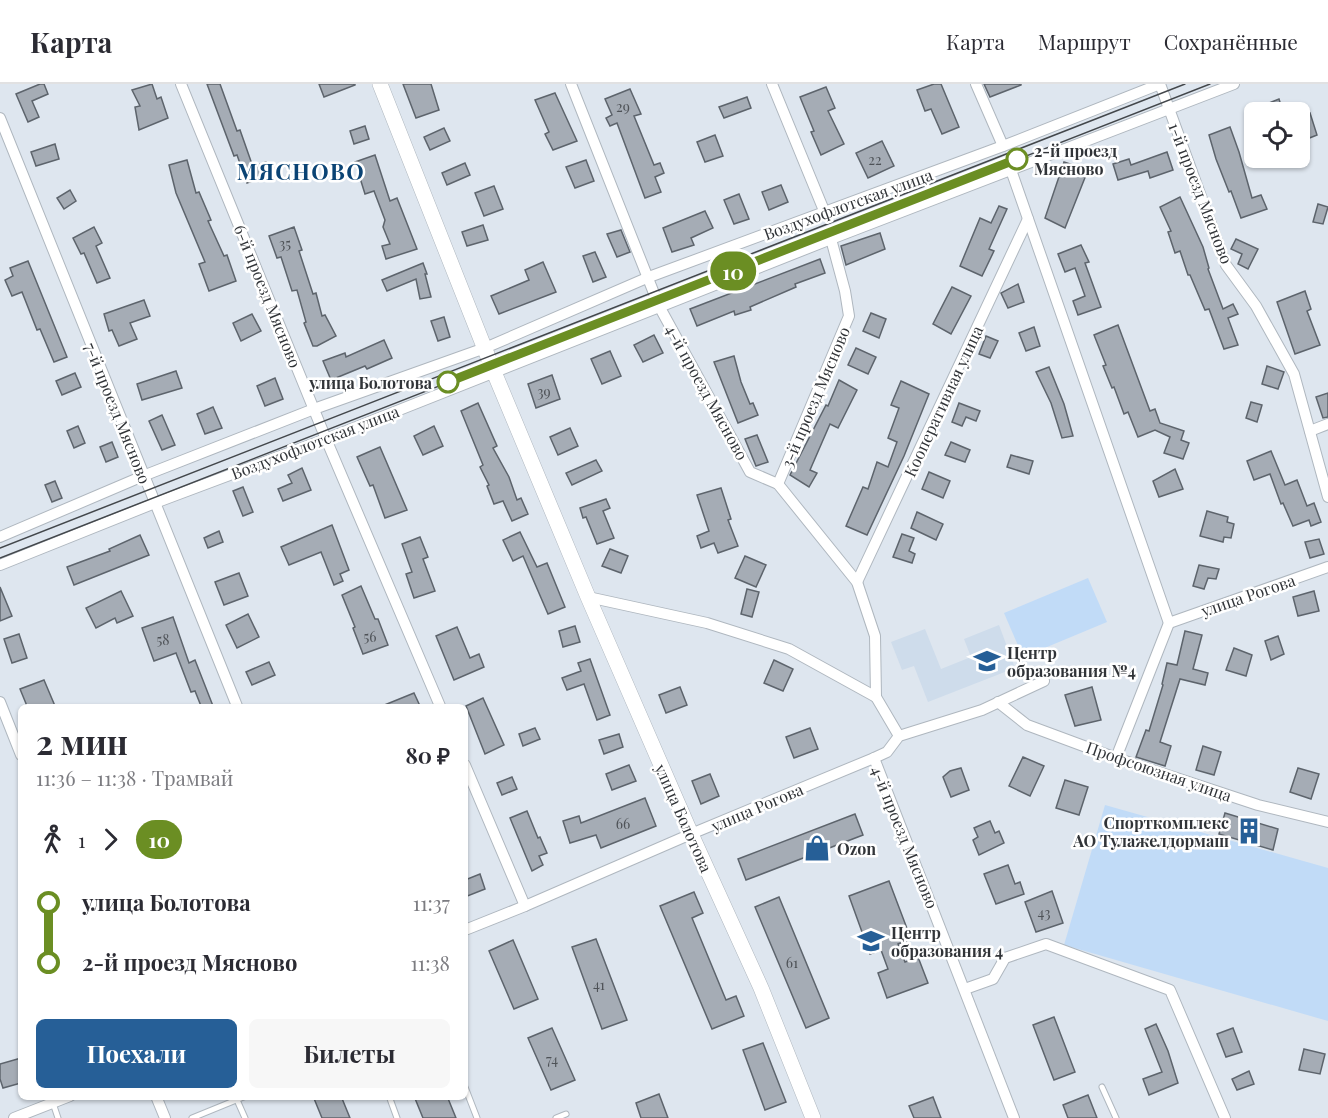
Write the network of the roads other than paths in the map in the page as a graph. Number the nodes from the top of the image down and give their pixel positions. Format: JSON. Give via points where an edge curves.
{"nodes":[{"id":1,"x":181,"y":84,"type":"edge"},
{"id":2,"x":380,"y":84,"type":"edge"},
{"id":3,"x":571,"y":84,"type":"edge"},
{"id":4,"x":772,"y":84,"type":"edge"},
{"id":5,"x":976,"y":84,"type":"edge"},
{"id":6,"x":1160,"y":84,"type":"edge"},
{"id":7,"x":1234,"y":84,"type":"edge"},
{"id":8,"x":1170,"y":109,"type":"junction"},
{"id":9,"x":0,"y":118,"type":"edge"},
{"id":10,"x":1003,"y":146,"type":"junction"},
{"id":11,"x":1011,"y":170,"type":"junction"},
{"id":12,"x":825,"y":213,"type":"junction"},
{"id":13,"x":1028,"y":219,"type":"junction"},
{"id":14,"x":831,"y":239,"type":"junction"},
{"id":15,"x":649,"y":278,"type":"junction"},
{"id":16,"x":659,"y":306,"type":"junction"},
{"id":17,"x":485,"y":348,"type":"junction"},
{"id":18,"x":494,"y":372,"type":"junction"},
{"id":19,"x":314,"y":409,"type":"junction"},
{"id":20,"x":1328,"y":424,"type":"edge"},
{"id":21,"x":1310,"y":431,"type":"junction"},
{"id":22,"x":326,"y":439,"type":"junction"},
{"id":23,"x":143,"y":476,"type":"junction"},
{"id":24,"x":778,"y":484,"type":"junction"},
{"id":25,"x":1328,"y":497,"type":"edge"},
{"id":26,"x":155,"y":503,"type":"junction"},
{"id":27,"x":0,"y":537,"type":"edge"},
{"id":28,"x":0,"y":566,"type":"edge"},
{"id":29,"x":1328,"y":567,"type":"edge"},
{"id":30,"x":857,"y":582,"type":"junction"},
{"id":31,"x":588,"y":597,"type":"junction"},
{"id":32,"x":1169,"y":623,"type":"junction"},
{"id":33,"x":1044,"y":681,"type":"dead end"},
{"id":34,"x":876,"y":698,"type":"junction"},
{"id":35,"x":0,"y":702,"type":"edge"},
{"id":36,"x":998,"y":702,"type":"junction"},
{"id":37,"x":236,"y":704,"type":"edge"},
{"id":38,"x":439,"y":704,"type":"edge"},
{"id":39,"x":899,"y":736,"type":"junction"},
{"id":40,"x":18,"y":747,"type":"edge"},
{"id":41,"x":874,"y":758,"type":"junction"},
{"id":42,"x":1116,"y":758,"type":"junction"},
{"id":43,"x":468,"y":772,"type":"edge"},
{"id":44,"x":1328,"y":822,"type":"edge"},
{"id":45,"x":691,"y":834,"type":"junction"},
{"id":46,"x":525,"y":906,"type":"junction"},
{"id":47,"x":468,"y":929,"type":"edge"},
{"id":48,"x":965,"y":989,"type":"junction"},
{"id":49,"x":1102,"y":1087,"type":"dead end"},
{"id":50,"x":468,"y":1095,"type":"edge"},
{"id":51,"x":60,"y":1100,"type":"edge"},
{"id":52,"x":158,"y":1100,"type":"edge"},
{"id":53,"x":237,"y":1100,"type":"joint"},
{"id":54,"x":390,"y":1100,"type":"edge"},
{"id":55,"x":53,"y":1103,"type":"junction"},
{"id":56,"x":566,"y":1114,"type":"dead end"},
{"id":57,"x":14,"y":1118,"type":"edge"},
{"id":58,"x":58,"y":1118,"type":"edge"},
{"id":59,"x":165,"y":1118,"type":"edge"},
{"id":60,"x":192,"y":1118,"type":"edge"},
{"id":61,"x":245,"y":1118,"type":"edge"},
{"id":62,"x":397,"y":1118,"type":"edge"},
{"id":63,"x":477,"y":1118,"type":"edge"},
{"id":64,"x":556,"y":1118,"type":"edge"},
{"id":65,"x":813,"y":1118,"type":"edge"},
{"id":66,"x":1014,"y":1118,"type":"edge"},
{"id":67,"x":1116,"y":1118,"type":"edge"},
{"id":68,"x":1225,"y":1118,"type":"edge"}],
"edges":[{"from":1,"to":19,"type":"street","name":"6-й проезд Мясново"},
{"from":2,"to":17,"type":"street","name":"улица Болотова"},
{"from":3,"to":15,"type":"street","name":"4-й проезд Мясново"},
{"from":4,"to":12,"type":"street"},
{"from":5,"to":10,"type":"street"},
{"from":6,"to":8,"type":"street","name":"1-й проезд Мясново"},
{"from":6,"to":10,"type":"street","name":"Воздухофлотская улица"},
{"from":7,"to":8,"type":"street","name":"Воздухофлотская улица"},
{"from":8,"to":11,"type":"street","name":"Воздухофлотская улица"},
{"from":8,"to":21,"type":"street","name":"1-й проезд Мясново","via":[[1226,265],[1256,306],[1294,374]]},
{"from":9,"to":23,"type":"street","name":"7-й проезд Мясново"},
{"from":10,"to":12,"type":"street","name":"Воздухофлотская улица"},
{"from":11,"to":13,"type":"street"},
{"from":11,"to":14,"type":"street","name":"Воздухофлотская улица"},
{"from":12,"to":15,"type":"street","name":"Воздухофлотская улица"},
{"from":13,"to":30,"type":"street","name":"Кооперативная улица"},
{"from":13,"to":32,"type":"street"},
{"from":14,"to":16,"type":"street","name":"Воздухофлотская улица"},
{"from":14,"to":24,"type":"street","name":"3-й проезд Мясново","via":[[849,316]]},
{"from":15,"to":16,"type":"street","name":"4-й проезд Мясново"},
{"from":15,"to":17,"type":"street","name":"Воздухофлотская улица"},
{"from":16,"to":18,"type":"street","name":"Воздухофлотская улица"},
{"from":16,"to":24,"type":"street","name":"4-й проезд Мясново","via":[[750,472]]},
{"from":17,"to":18,"type":"street","name":"улица Болотова"},
{"from":17,"to":19,"type":"street","name":"Воздухофлотская улица"},
{"from":18,"to":22,"type":"street","name":"Воздухофлотская улица"},
{"from":18,"to":31,"type":"street","name":"улица Болотова"},
{"from":19,"to":22,"type":"street","name":"6-й проезд Мясново"},
{"from":19,"to":23,"type":"street","name":"Воздухофлотская улица"},
{"from":20,"to":21,"type":"street"},
{"from":21,"to":25,"type":"street","name":"1-й проезд Мясново"},
{"from":22,"to":26,"type":"street","name":"Воздухофлотская улица"},
{"from":22,"to":38,"type":"street","name":"6-й проезд Мясново"},
{"from":23,"to":26,"type":"street","name":"7-й проезд Мясново"},
{"from":23,"to":27,"type":"street","name":"Воздухофлотская улица"},
{"from":24,"to":30,"type":"street","name":"4-й проезд Мясново"},
{"from":26,"to":28,"type":"street","name":"Воздухофлотская улица"},
{"from":26,"to":37,"type":"street","name":"7-й проезд Мясново"},
{"from":29,"to":32,"type":"street","name":"улица Рогова"},
{"from":30,"to":34,"type":"street","name":"4-й проезд Мясново","via":[[875,636]]},
{"from":31,"to":34,"type":"street","via":[[707,623],[789,649]]},
{"from":31,"to":45,"type":"street","name":"улица Болотова"},
{"from":32,"to":42,"type":"street"},
{"from":33,"to":36,"type":"street","name":"улица Рогова"},
{"from":34,"to":39,"type":"street"},
{"from":35,"to":40,"type":"street"},
{"from":36,"to":39,"type":"street","name":"улица Рогова"},
{"from":36,"to":42,"type":"street","name":"Профсоюзная улица","via":[[1027,724]]},
{"from":39,"to":41,"type":"street","name":"улица Рогова","via":[[887,752]]},
{"from":41,"to":45,"type":"street","name":"улица Рогова"},
{"from":41,"to":48,"type":"street","name":"4-й проезд Мясново"},
{"from":42,"to":44,"type":"street","name":"Профсоюзная улица","via":[[1258,805]]},
{"from":43,"to":46,"type":"street"},
{"from":45,"to":46,"type":"street","name":"улица Рогова"},
{"from":45,"to":65,"type":"street","name":"улица Болотова","via":[[752,968]]},
{"from":46,"to":47,"type":"street","name":"улица Рогова"},
{"from":48,"to":66,"type":"street","name":"4-й проезд Мясново"},
{"from":48,"to":68,"type":"street","via":[[993,979],[1005,958],[1046,944],[1170,990]]},
{"from":49,"to":67,"type":"lane"},
{"from":50,"to":63,"type":"lane"},
{"from":51,"to":55,"type":"street"},
{"from":52,"to":59,"type":"street"},
{"from":53,"to":60,"type":"lane"},
{"from":53,"to":61,"type":"lane"},
{"from":54,"to":62,"type":"lane"},
{"from":55,"to":57,"type":"street"},
{"from":55,"to":58,"type":"lane"},
{"from":56,"to":64,"type":"lane"}]}
